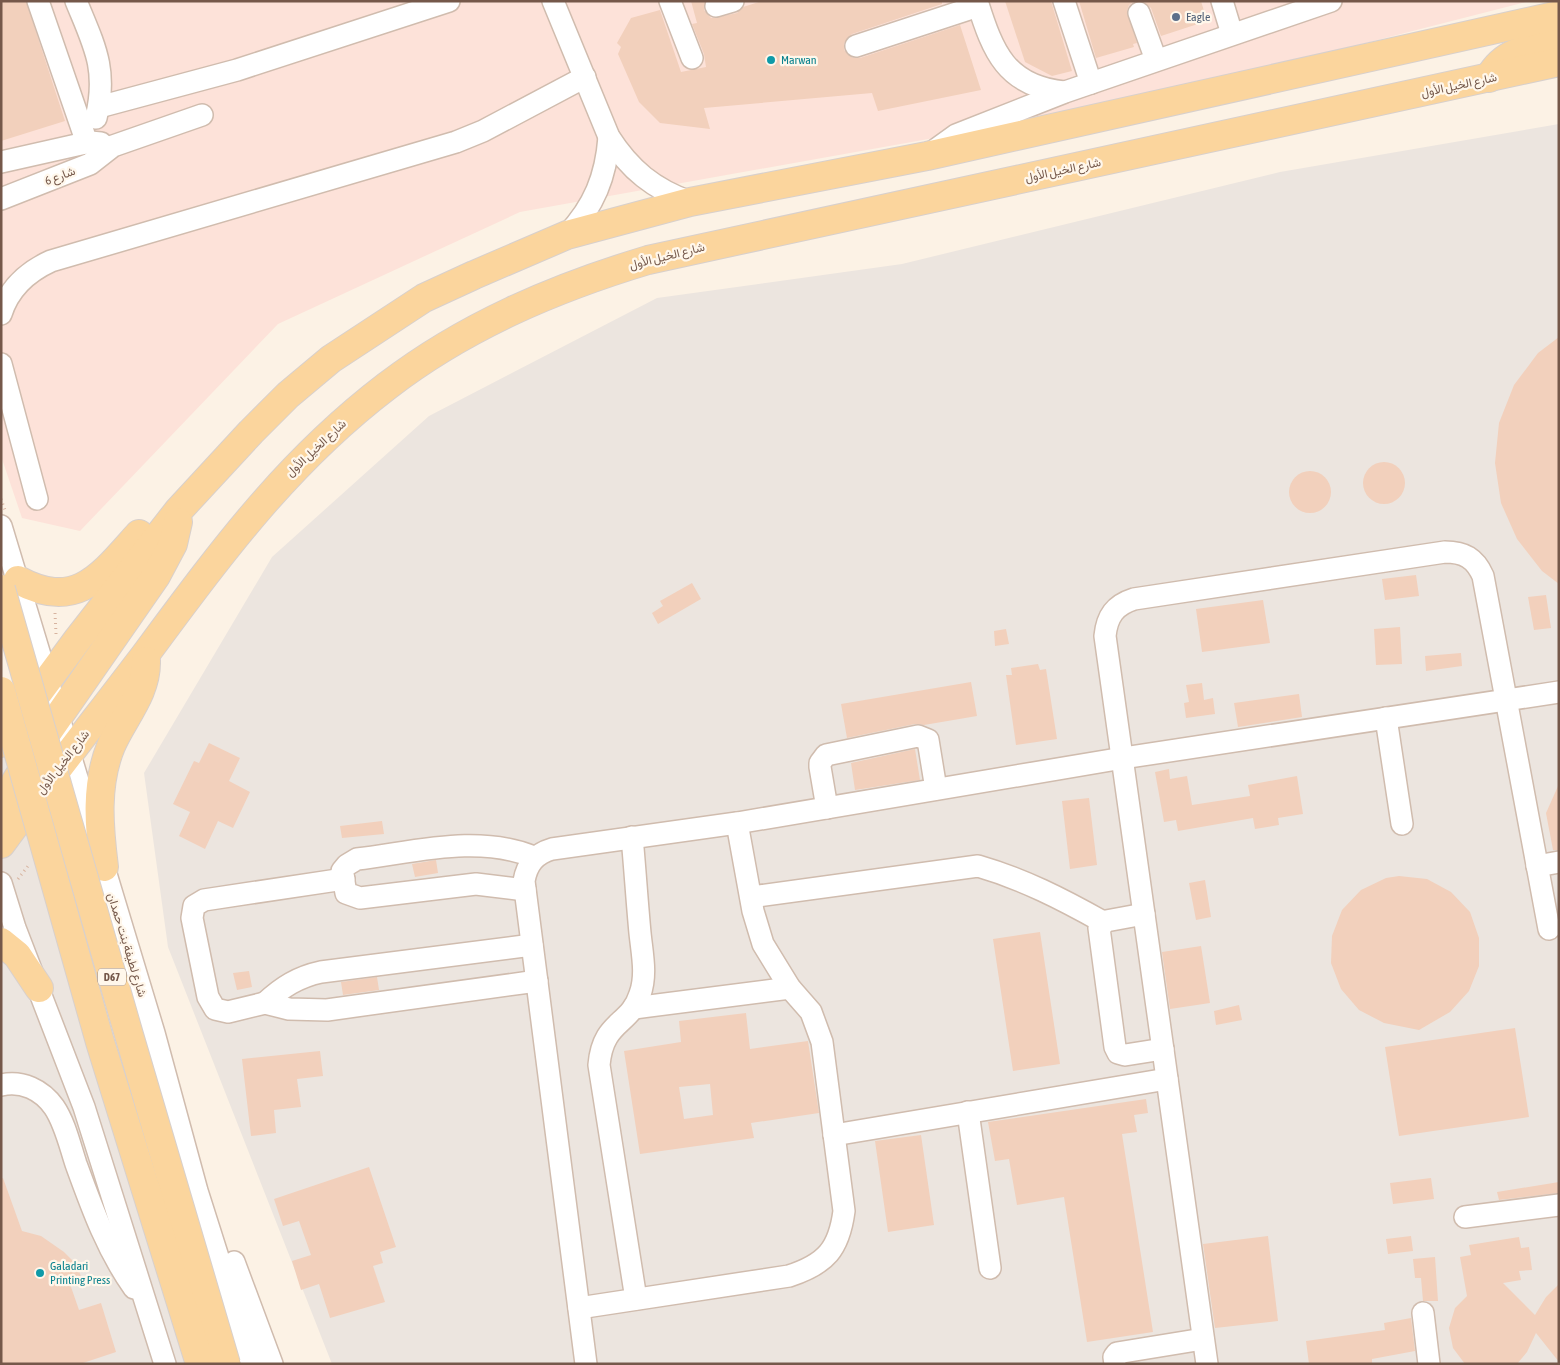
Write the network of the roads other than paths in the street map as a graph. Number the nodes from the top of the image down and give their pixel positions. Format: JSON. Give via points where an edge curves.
{"nodes":[{"id":1,"x":38,"y":1,"type":"edge"},
{"id":2,"x":76,"y":1,"type":"edge"},
{"id":3,"x":449,"y":1,"type":"edge"},
{"id":4,"x":670,"y":1,"type":"edge"},
{"id":5,"x":1064,"y":1,"type":"edge"},
{"id":6,"x":1222,"y":1,"type":"edge"},
{"id":7,"x":559,"y":2,"type":"edge"},
{"id":8,"x":977,"y":3,"type":"edge"},
{"id":9,"x":1317,"y":3,"type":"edge"},
{"id":10,"x":1139,"y":13,"type":"dead end"},
{"id":11,"x":1559,"y":15,"type":"edge"},
{"id":12,"x":1232,"y":34,"type":"junction"},
{"id":13,"x":1559,"y":43,"type":"edge"},
{"id":14,"x":856,"y":46,"type":"dead end"},
{"id":15,"x":692,"y":58,"type":"dead end"},
{"id":16,"x":1156,"y":60,"type":"junction"},
{"id":17,"x":1559,"y":62,"type":"edge"},
{"id":18,"x":585,"y":77,"type":"junction"},
{"id":19,"x":1489,"y":78,"type":"junction"},
{"id":20,"x":1091,"y":83,"type":"junction"},
{"id":21,"x":1065,"y":92,"type":"junction"},
{"id":22,"x":99,"y":107,"type":"junction"},
{"id":23,"x":202,"y":115,"type":"dead end"},
{"id":24,"x":609,"y":137,"type":"junction"},
{"id":25,"x":89,"y":143,"type":"junction"},
{"id":26,"x":114,"y":146,"type":"junction"},
{"id":27,"x":927,"y":156,"type":"junction"},
{"id":28,"x":1,"y":162,"type":"edge"},
{"id":29,"x":1,"y":199,"type":"edge"},
{"id":30,"x":690,"y":202,"type":"junction"},
{"id":31,"x":567,"y":236,"type":"junction"},
{"id":32,"x":1,"y":314,"type":"edge"},
{"id":33,"x":1,"y":364,"type":"edge"},
{"id":34,"x":37,"y":499,"type":"dead end"},
{"id":35,"x":178,"y":511,"type":"junction"},
{"id":36,"x":1,"y":526,"type":"edge"},
{"id":37,"x":9,"y":584,"type":"edge"},
{"id":38,"x":146,"y":654,"type":"junction"},
{"id":39,"x":48,"y":680,"type":"junction"},
{"id":40,"x":1,"y":691,"type":"edge"},
{"id":41,"x":1559,"y":692,"type":"edge"},
{"id":42,"x":1505,"y":700,"type":"junction"},
{"id":43,"x":58,"y":715,"type":"junction"},
{"id":44,"x":1386,"y":718,"type":"junction"},
{"id":45,"x":12,"y":744,"type":"edge"},
{"id":46,"x":70,"y":755,"type":"junction"},
{"id":47,"x":1122,"y":758,"type":"junction"},
{"id":48,"x":13,"y":785,"type":"edge"},
{"id":49,"x":936,"y":789,"type":"junction"},
{"id":50,"x":827,"y":808,"type":"junction"},
{"id":51,"x":1,"y":819,"type":"edge"},
{"id":52,"x":737,"y":823,"type":"junction"},
{"id":53,"x":1402,"y":824,"type":"dead end"},
{"id":54,"x":632,"y":838,"type":"junction"},
{"id":55,"x":1,"y":844,"type":"edge"},
{"id":56,"x":534,"y":857,"type":"junction"},
{"id":57,"x":1559,"y":862,"type":"edge"},
{"id":58,"x":1537,"y":866,"type":"junction"},
{"id":59,"x":104,"y":868,"type":"junction"},
{"id":60,"x":344,"y":879,"type":"junction"},
{"id":61,"x":1,"y":883,"type":"edge"},
{"id":62,"x":524,"y":890,"type":"junction"},
{"id":63,"x":751,"y":897,"type":"junction"},
{"id":64,"x":1144,"y":914,"type":"junction"},
{"id":65,"x":1103,"y":922,"type":"junction"},
{"id":66,"x":1549,"y":929,"type":"dead end"},
{"id":67,"x":1,"y":942,"type":"edge"},
{"id":68,"x":532,"y":946,"type":"junction"},
{"id":69,"x":537,"y":981,"type":"junction"},
{"id":70,"x":39,"y":988,"type":"junction"},
{"id":71,"x":790,"y":988,"type":"junction"},
{"id":72,"x":265,"y":1004,"type":"junction"},
{"id":73,"x":634,"y":1008,"type":"junction"},
{"id":74,"x":1163,"y":1049,"type":"junction"},
{"id":75,"x":1167,"y":1079,"type":"junction"},
{"id":76,"x":1,"y":1085,"type":"edge"},
{"id":77,"x":968,"y":1112,"type":"junction"},
{"id":78,"x":834,"y":1134,"type":"junction"},
{"id":79,"x":197,"y":1191,"type":"junction"},
{"id":80,"x":1559,"y":1205,"type":"edge"},
{"id":81,"x":1466,"y":1217,"type":"dead end"},
{"id":82,"x":990,"y":1268,"type":"dead end"},
{"id":83,"x":636,"y":1299,"type":"junction"},
{"id":84,"x":148,"y":1307,"type":"junction"},
{"id":85,"x":579,"y":1308,"type":"junction"},
{"id":86,"x":1423,"y":1313,"type":"dead end"},
{"id":87,"x":1203,"y":1339,"type":"junction"},
{"id":88,"x":165,"y":1364,"type":"edge"},
{"id":89,"x":200,"y":1364,"type":"edge"},
{"id":90,"x":226,"y":1364,"type":"edge"},
{"id":91,"x":252,"y":1364,"type":"edge"},
{"id":92,"x":272,"y":1364,"type":"edge"},
{"id":93,"x":586,"y":1364,"type":"edge"},
{"id":94,"x":1115,"y":1364,"type":"edge"},
{"id":95,"x":1207,"y":1364,"type":"edge"},
{"id":96,"x":1429,"y":1364,"type":"edge"}],
"edges":[{"from":1,"to":25,"type":"street"},
{"from":2,"to":22,"type":"street","via":[[100,66]]},
{"from":3,"to":22,"type":"street","via":[[237,70]]},
{"from":4,"to":15,"type":"street"},
{"from":5,"to":20,"type":"street"},
{"from":6,"to":12,"type":"street"},
{"from":7,"to":18,"type":"street"},
{"from":8,"to":14,"type":"street"},
{"from":8,"to":21,"type":"street","via":[[995,50],[1007,68],[1044,90]]},
{"from":9,"to":12,"type":"street"},
{"from":10,"to":16,"type":"street"},
{"from":11,"to":27,"type":"main road"},
{"from":12,"to":16,"type":"street"},
{"from":13,"to":19,"type":"main road","via":[[1510,54]]},
{"from":16,"to":20,"type":"street"},
{"from":17,"to":19,"type":"main road","name":"شارع الخيل الأول"},
{"from":18,"to":24,"type":"street"},
{"from":18,"to":32,"type":"street","via":[[456,142],[50,261],[38,266],[17,284]]},
{"from":19,"to":38,"type":"main road","name":"شارع الخيل الأول","via":[[648,260],[538,298],[436,352],[388,385],[334,429],[239,530]]},
{"from":20,"to":21,"type":"street"},
{"from":21,"to":27,"type":"street","via":[[956,135]]},
{"from":22,"to":25,"type":"street"},
{"from":23,"to":26,"type":"street","name":"شارع 6"},
{"from":24,"to":30,"type":"street","via":[[620,155],[652,184]]},
{"from":24,"to":31,"type":"street","via":[[602,181],[586,213]]},
{"from":25,"to":26,"type":"street","name":"شارع 6"},
{"from":25,"to":28,"type":"street","name":"شارع 6"},
{"from":26,"to":29,"type":"street","name":"شارع 6","via":[[90,164]]},
{"from":27,"to":30,"type":"main road"},
{"from":30,"to":31,"type":"main road"},
{"from":31,"to":35,"type":"main road","via":[[424,298],[331,359],[288,395]]},
{"from":33,"to":34,"type":"street"},
{"from":35,"to":37,"type":"main road","via":[[166,513],[150,522],[96,580],[83,588],[54,593]]},
{"from":35,"to":39,"type":"main road"},
{"from":35,"to":43,"type":"main road","via":[[176,535],[165,560]]},
{"from":36,"to":37,"type":"street","name":"شارع لطيفة بنت حمدان","number":"D67"},
{"from":37,"to":39,"type":"street","name":"شارع لطيفة بنت حمدان","number":"D67"},
{"from":37,"to":90,"type":"main road","name":"شارع لطيفة بنت حمدان","number":"D67","bridge":true,"via":[[132,1045]]},
{"from":38,"to":46,"type":"main road","name":"شارع الخيل الأول"},
{"from":38,"to":59,"type":"main road","via":[[141,688],[110,748],[101,788],[98,808]]},
{"from":39,"to":43,"type":"street","name":"شارع لطيفة بنت حمدان","number":"D67"},
{"from":39,"to":45,"type":"main road"},
{"from":40,"to":89,"type":"main road","number":"D67","bridge":true,"via":[[100,1042]]},
{"from":41,"to":42,"type":"street"},
{"from":42,"to":44,"type":"street"},
{"from":42,"to":47,"type":"street","via":[[1483,576],[1478,564],[1457,552],[1134,599],[1122,603],[1109,617],[1105,636]]},
{"from":42,"to":58,"type":"street"},
{"from":43,"to":45,"type":"main road"},
{"from":43,"to":46,"type":"street","name":"شارع لطيفة بنت حمدان","number":"D67"},
{"from":44,"to":47,"type":"street"},
{"from":44,"to":53,"type":"street"},
{"from":45,"to":46,"type":"main road","via":[[44,758]]},
{"from":45,"to":48,"type":"main road"},
{"from":46,"to":48,"type":"main road","name":"شارع الخيل الأول"},
{"from":46,"to":59,"type":"street","name":"شارع لطيفة بنت حمدان","number":"D67"},
{"from":47,"to":49,"type":"street"},
{"from":47,"to":64,"type":"street"},
{"from":48,"to":51,"type":"main road"},
{"from":48,"to":55,"type":"main road","name":"شارع الخيل الأول"},
{"from":48,"to":59,"type":"main road"},
{"from":49,"to":50,"type":"street"},
{"from":49,"to":50,"type":"street","via":[[928,740],[918,736],[826,755],[820,767]]},
{"from":50,"to":52,"type":"street"},
{"from":52,"to":54,"type":"street"},
{"from":52,"to":63,"type":"street"},
{"from":54,"to":56,"type":"street","via":[[552,848]]},
{"from":54,"to":73,"type":"street","via":[[643,970],[643,984]]},
{"from":56,"to":60,"type":"street","via":[[504,847],[473,845],[357,859],[342,871]]},
{"from":56,"to":62,"type":"street","via":[[525,872]]},
{"from":57,"to":58,"type":"street"},
{"from":58,"to":66,"type":"street"},
{"from":59,"to":79,"type":"street","name":"شارع لطيفة بنت حمدان","number":"D67"},
{"from":60,"to":62,"type":"street","via":[[346,892],[360,898],[476,884]]},
{"from":60,"to":72,"type":"street","via":[[204,900],[194,906],[192,918],[210,1004],[215,1009],[228,1012]]},
{"from":61,"to":70,"type":"street"},
{"from":62,"to":68,"type":"street"},
{"from":63,"to":65,"type":"street","via":[[978,866],[1012,876]]},
{"from":63,"to":71,"type":"street","via":[[763,944]]},
{"from":64,"to":65,"type":"street"},
{"from":64,"to":74,"type":"street"},
{"from":65,"to":74,"type":"street","via":[[1100,931],[1116,1050],[1125,1056]]},
{"from":67,"to":70,"type":"main road","via":[[17,955]]},
{"from":68,"to":69,"type":"street"},
{"from":68,"to":72,"type":"street","via":[[315,974],[285,986]]},
{"from":69,"to":72,"type":"street","via":[[327,1010]]},
{"from":69,"to":85,"type":"street"},
{"from":70,"to":84,"type":"street","via":[[84,1107]]},
{"from":71,"to":73,"type":"street"},
{"from":71,"to":78,"type":"street","via":[[818,1027]]},
{"from":73,"to":83,"type":"street","via":[[614,1025],[606,1037],[600,1050],[599,1065]]},
{"from":74,"to":75,"type":"street"},
{"from":75,"to":77,"type":"street"},
{"from":75,"to":87,"type":"street"},
{"from":76,"to":84,"type":"street","via":[[29,1087],[55,1108],[104,1239]]},
{"from":77,"to":78,"type":"street"},
{"from":77,"to":82,"type":"street"},
{"from":78,"to":83,"type":"street","via":[[844,1211],[841,1234],[829,1254],[811,1269],[789,1276]]},
{"from":79,"to":91,"type":"street","name":"شارع لطيفة بنت حمدان","number":"D67"},
{"from":79,"to":92,"type":"street","via":[[222,1232]]},
{"from":80,"to":81,"type":"street"},
{"from":83,"to":85,"type":"street"},
{"from":84,"to":88,"type":"street"},
{"from":85,"to":93,"type":"street"},
{"from":86,"to":96,"type":"street"},
{"from":87,"to":94,"type":"street","via":[[1117,1353]]},
{"from":87,"to":95,"type":"street"}]}
